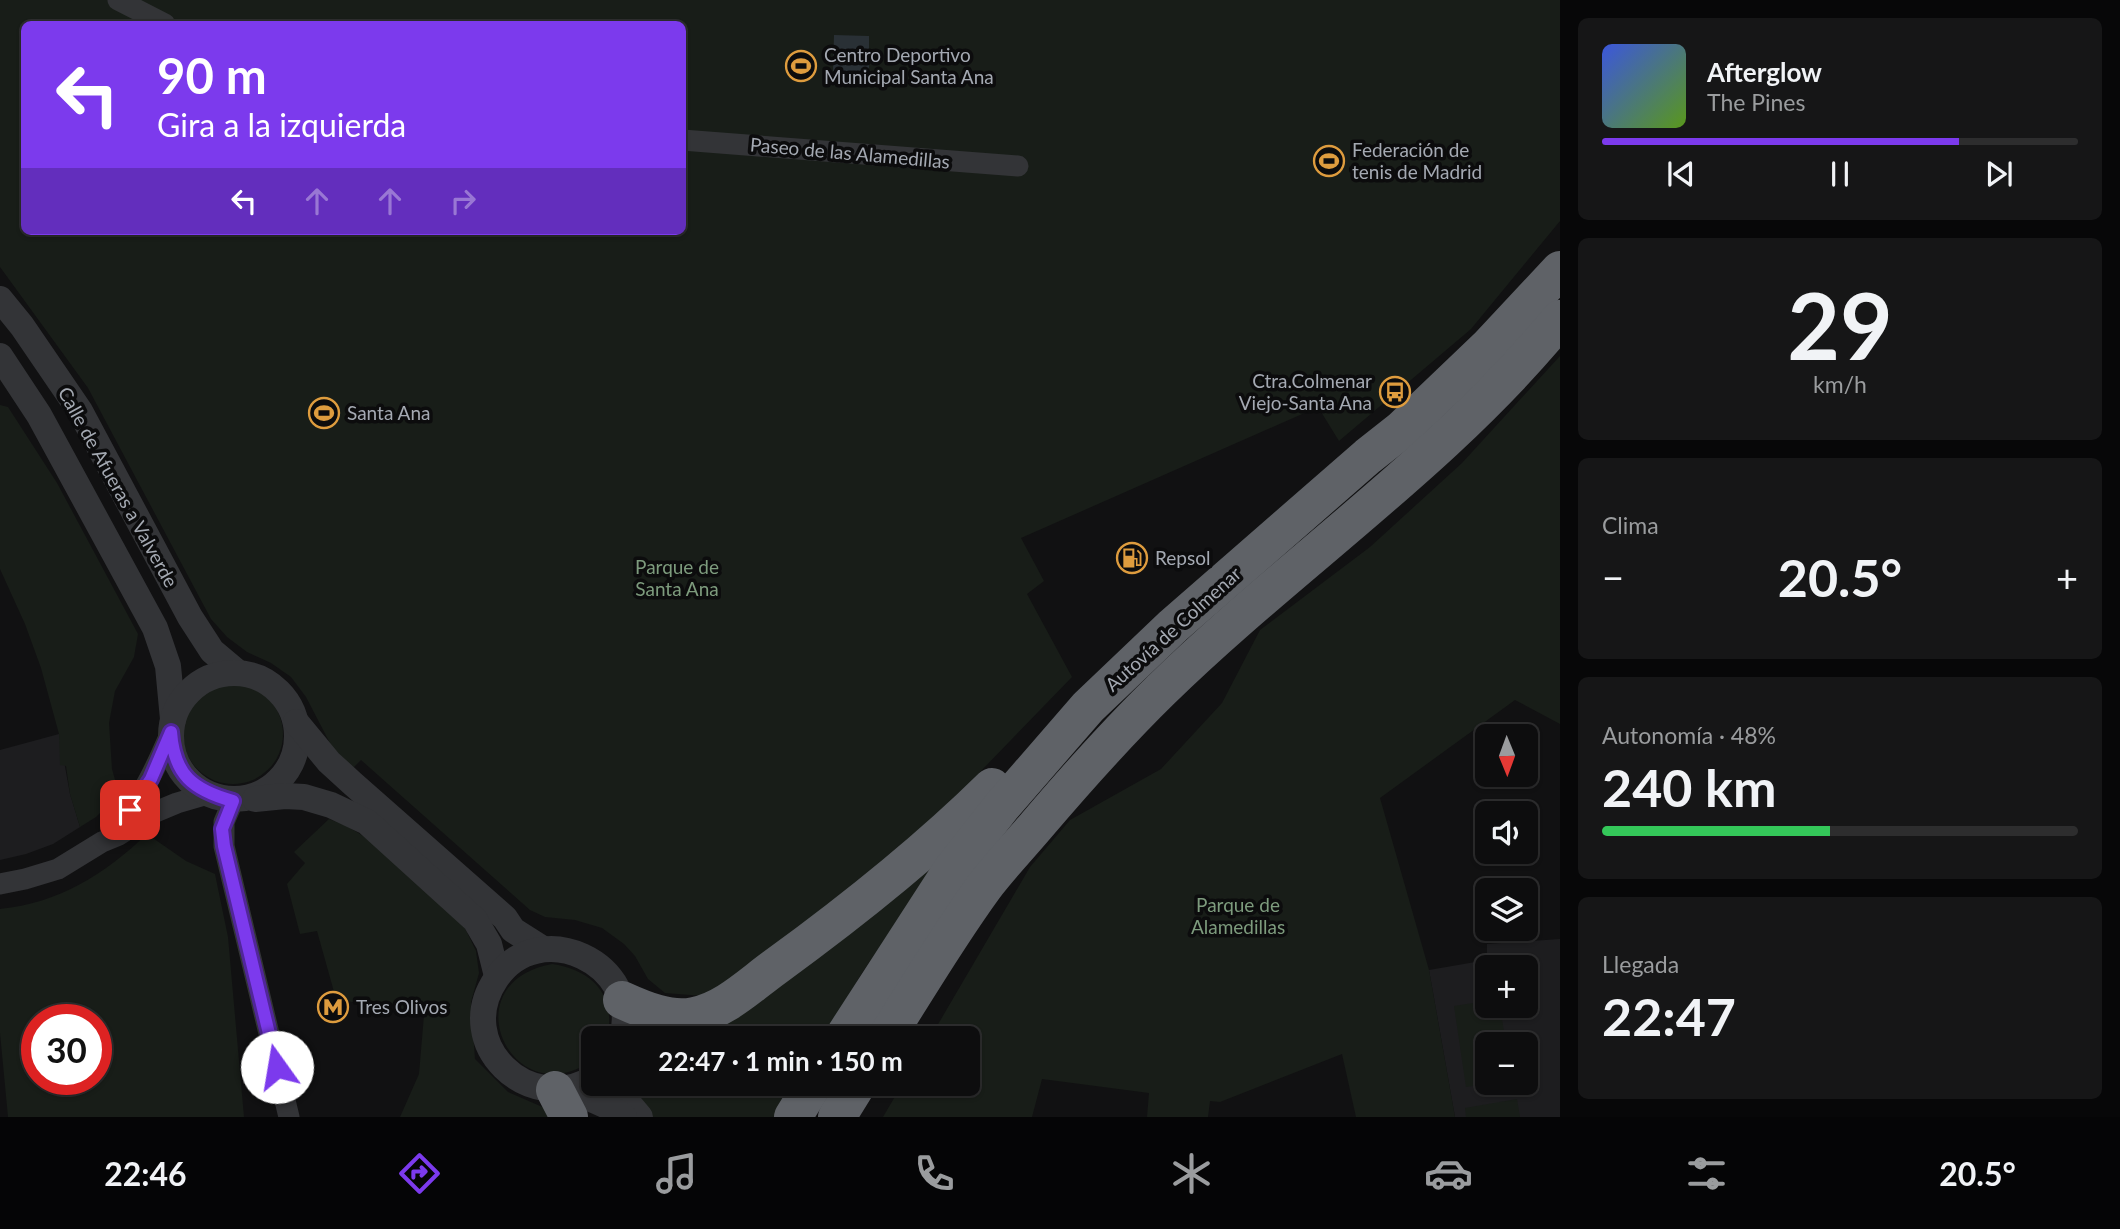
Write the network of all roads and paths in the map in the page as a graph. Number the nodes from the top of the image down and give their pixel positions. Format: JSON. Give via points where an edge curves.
{"nodes":[{"id":1,"x":118,"y":0,"type":"edge"},
{"id":2,"x":159,"y":21,"type":"edge"},
{"id":3,"x":686,"y":140,"type":"edge"},
{"id":4,"x":1018,"y":166,"type":"dead end"},
{"id":5,"x":1556,"y":284,"type":"edge"},
{"id":6,"x":0,"y":292,"type":"edge"},
{"id":7,"x":0,"y":299,"type":"edge"},
{"id":8,"x":22,"y":326,"type":"junction"},
{"id":9,"x":5,"y":371,"type":"edge"},
{"id":10,"x":237,"y":672,"type":"junction"},
{"id":11,"x":1088,"y":707,"type":"junction"},
{"id":12,"x":296,"y":722,"type":"junction"},
{"id":13,"x":172,"y":726,"type":"junction"},
{"id":14,"x":228,"y":798,"type":"junction"},
{"id":15,"x":102,"y":842,"type":"junction"},
{"id":16,"x":0,"y":884,"type":"edge"},
{"id":17,"x":986,"y":885,"type":"junction"},
{"id":18,"x":505,"y":918,"type":"junction"},
{"id":19,"x":544,"y":949,"type":"junction"},
{"id":20,"x":497,"y":976,"type":"junction"},
{"id":21,"x":638,"y":1007,"type":"junction"},
{"id":22,"x":624,"y":1026,"type":"edge"},
{"id":23,"x":852,"y":1026,"type":"edge"},
{"id":24,"x":893,"y":1026,"type":"edge"},
{"id":25,"x":919,"y":1026,"type":"edge"},
{"id":26,"x":581,"y":1086,"type":"edge"},
{"id":27,"x":626,"y":1096,"type":"edge"},
{"id":28,"x":806,"y":1096,"type":"edge"},
{"id":29,"x":850,"y":1096,"type":"edge"},
{"id":30,"x":879,"y":1096,"type":"edge"},
{"id":31,"x":563,"y":1099,"type":"edge"},
{"id":32,"x":289,"y":1117,"type":"edge"},
{"id":33,"x":624,"y":1117,"type":"edge"},
{"id":34,"x":640,"y":1117,"type":"edge"},
{"id":35,"x":793,"y":1117,"type":"edge"},
{"id":36,"x":838,"y":1117,"type":"edge"},
{"id":37,"x":868,"y":1117,"type":"edge"}],
"edges":[{"from":1,"to":2,"type":"street"},
{"from":3,"to":4,"type":"street","name":"Paseo de las Alamedillas"},
{"from":5,"to":11,"type":"highway","name":"Autovía de Colmenar","via":[[1401,430],[1173,626]]},
{"from":5,"to":17,"type":"highway","name":"Autovía de Colmenar","via":[[1535,349],[1421,462],[1161,690],[1076,779]]},
{"from":6,"to":8,"type":"street"},
{"from":7,"to":8,"type":"street","name":"Calle de Afueras a Valverde"},
{"from":8,"to":10,"type":"street","name":"Calle de Afueras a Valverde","via":[[80,411],[190,617],[212,651]]},
{"from":9,"to":13,"type":"street","name":"Calle de Afueras a Valverde","via":[[64,460],[155,628],[168,666]]},
{"from":10,"to":12,"type":"street","via":[[278,689]]},
{"from":10,"to":13,"type":"street","via":[[216,676],[190,690],[178,703]]},
{"from":11,"to":21,"type":"highway","via":[[1018,763],[862,903],[716,1010],[684,1017]]},
{"from":11,"to":23,"type":"highway","name":"Autovía de Colmenar","via":[[951,871]]},
{"from":12,"to":14,"type":"street","via":[[299,741],[287,771],[275,785],[260,794]]},
{"from":12,"to":18,"type":"street","via":[[329,762]]},
{"from":13,"to":14,"type":"street","via":[[172,749],[187,779]]},
{"from":13,"to":15,"type":"street","via":[[147,787]]},
{"from":14,"to":15,"type":"street","via":[[165,808]]},
{"from":14,"to":20,"type":"street","via":[[304,797],[367,822],[475,920],[489,944]]},
{"from":14,"to":32,"type":"street","via":[[224,846]]},
{"from":15,"to":16,"type":"street","via":[[58,869]]},
{"from":17,"to":24,"type":"highway","name":"Autovía de Colmenar"},
{"from":17,"to":25,"type":"highway","via":[[964,946]]},
{"from":18,"to":19,"type":"street","via":[[513,930]]},
{"from":18,"to":21,"type":"street","via":[[533,930],[581,937],[604,947],[623,965]]},
{"from":19,"to":20,"type":"street","via":[[510,963]]},
{"from":19,"to":21,"type":"street","via":[[561,949],[592,960]]},
{"from":20,"to":31,"type":"street","via":[[482,1013],[490,1052],[517,1081]]},
{"from":21,"to":22,"type":"street","via":[[625,1016]]},
{"from":26,"to":31,"type":"street"},
{"from":27,"to":34,"type":"street"},
{"from":28,"to":35,"type":"highway"},
{"from":29,"to":36,"type":"highway"},
{"from":30,"to":37,"type":"highway"},
{"from":31,"to":33,"type":"street","via":[[596,1100]]}]}
